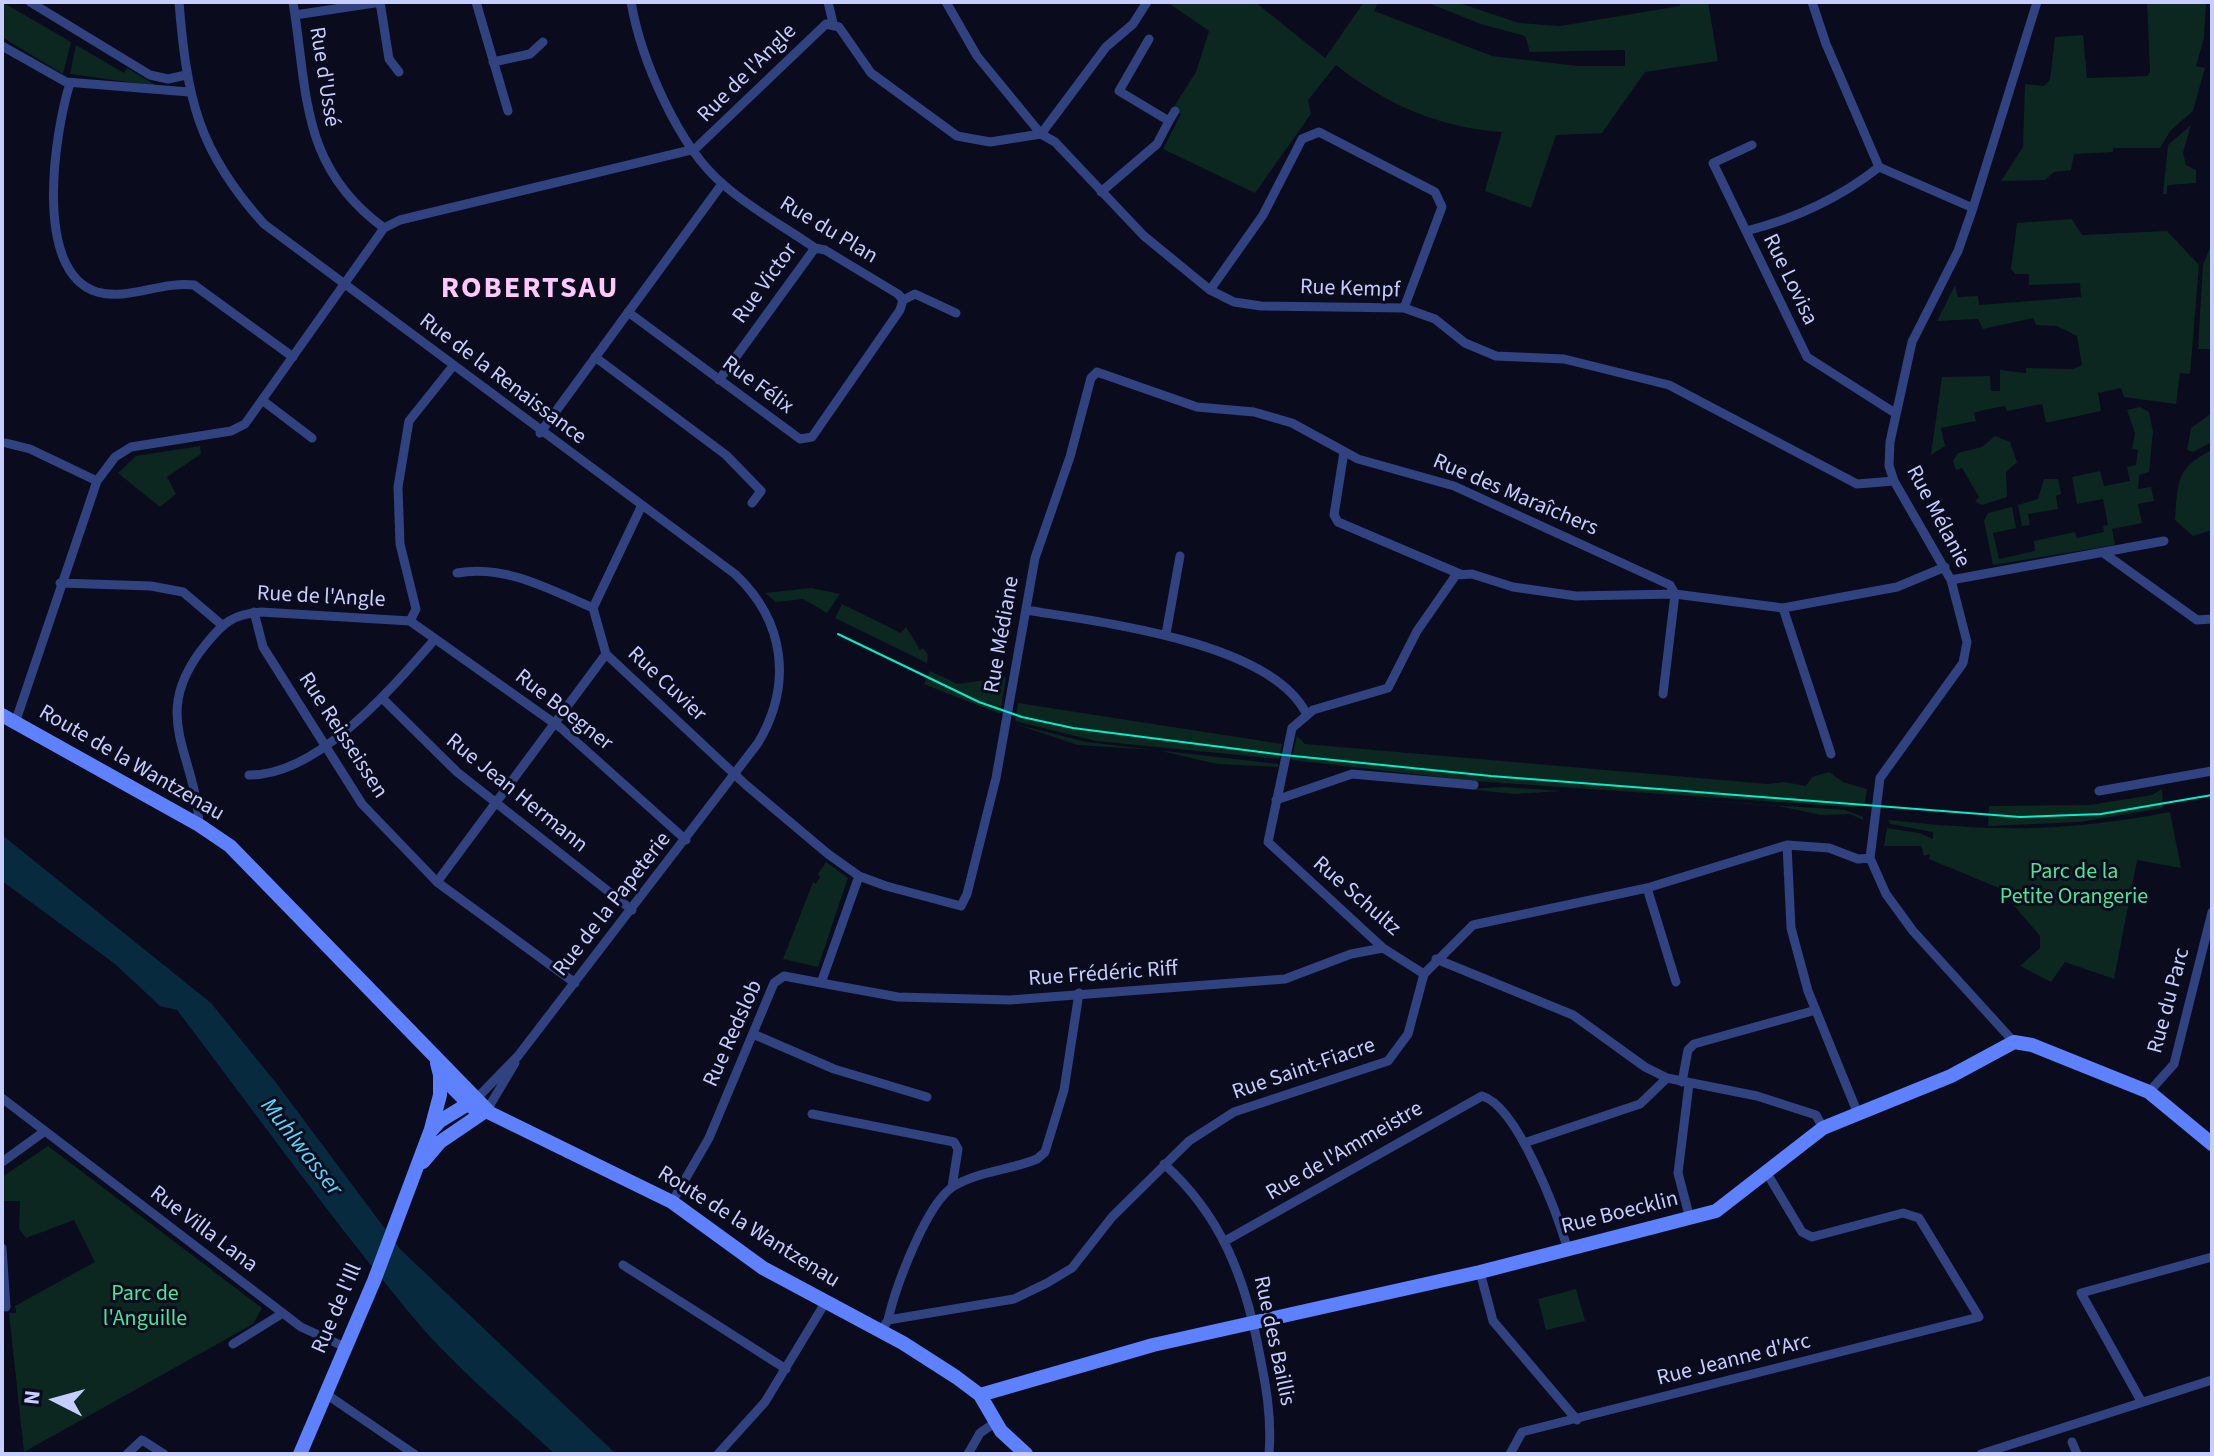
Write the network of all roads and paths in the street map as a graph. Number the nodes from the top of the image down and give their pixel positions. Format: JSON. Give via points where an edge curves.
{"nodes":[{"id":1,"x":30,"y":2,"type":"edge"},
{"id":2,"x":179,"y":2,"type":"edge"},
{"id":3,"x":293,"y":2,"type":"edge"},
{"id":4,"x":381,"y":2,"type":"edge"},
{"id":5,"x":476,"y":2,"type":"edge"},
{"id":6,"x":631,"y":2,"type":"edge"},
{"id":7,"x":828,"y":2,"type":"edge"},
{"id":8,"x":946,"y":2,"type":"edge"},
{"id":9,"x":1147,"y":2,"type":"edge"},
{"id":10,"x":1812,"y":2,"type":"edge"},
{"id":11,"x":2037,"y":2,"type":"edge"},
{"id":12,"x":295,"y":15,"type":"junction"},
{"id":13,"x":833,"y":23,"type":"junction"},
{"id":14,"x":1149,"y":39,"type":"dead end"},
{"id":15,"x":543,"y":42,"type":"dead end"},
{"id":16,"x":2,"y":46,"type":"edge"},
{"id":17,"x":493,"y":62,"type":"junction"},
{"id":18,"x":399,"y":72,"type":"dead end"},
{"id":19,"x":186,"y":75,"type":"junction"},
{"id":20,"x":70,"y":83,"type":"junction"},
{"id":21,"x":189,"y":92,"type":"junction"},
{"id":22,"x":508,"y":111,"type":"dead end"},
{"id":23,"x":1175,"y":111,"type":"dead end"},
{"id":24,"x":1169,"y":121,"type":"junction"},
{"id":25,"x":1041,"y":134,"type":"junction"},
{"id":26,"x":1752,"y":145,"type":"dead end"},
{"id":27,"x":695,"y":149,"type":"junction"},
{"id":28,"x":1879,"y":167,"type":"junction"},
{"id":29,"x":722,"y":184,"type":"junction"},
{"id":30,"x":1101,"y":192,"type":"junction"},
{"id":31,"x":1973,"y":208,"type":"junction"},
{"id":32,"x":384,"y":228,"type":"junction"},
{"id":33,"x":1746,"y":231,"type":"junction"},
{"id":34,"x":815,"y":248,"type":"junction"},
{"id":35,"x":346,"y":286,"type":"junction"},
{"id":36,"x":1210,"y":290,"type":"junction"},
{"id":37,"x":903,"y":300,"type":"junction"},
{"id":38,"x":1404,"y":308,"type":"junction"},
{"id":39,"x":628,"y":312,"type":"junction"},
{"id":40,"x":956,"y":313,"type":"dead end"},
{"id":41,"x":293,"y":357,"type":"junction"},
{"id":42,"x":595,"y":357,"type":"junction"},
{"id":43,"x":453,"y":366,"type":"junction"},
{"id":44,"x":1093,"y":374,"type":"joint"},
{"id":45,"x":719,"y":380,"type":"junction"},
{"id":46,"x":262,"y":400,"type":"junction"},
{"id":47,"x":1895,"y":413,"type":"junction"},
{"id":48,"x":540,"y":433,"type":"junction"},
{"id":49,"x":312,"y":438,"type":"dead end"},
{"id":50,"x":6,"y":443,"type":"dead end"},
{"id":51,"x":1344,"y":452,"type":"junction"},
{"id":52,"x":97,"y":481,"type":"junction"},
{"id":53,"x":1894,"y":481,"type":"junction"},
{"id":54,"x":752,"y":503,"type":"dead end"},
{"id":55,"x":642,"y":505,"type":"junction"},
{"id":56,"x":2164,"y":541,"type":"dead end"},
{"id":57,"x":2105,"y":554,"type":"junction"},
{"id":58,"x":1180,"y":556,"type":"dead end"},
{"id":59,"x":1945,"y":567,"type":"junction"},
{"id":60,"x":457,"y":573,"type":"dead end"},
{"id":61,"x":1460,"y":574,"type":"junction"},
{"id":62,"x":1951,"y":580,"type":"junction"},
{"id":63,"x":60,"y":583,"type":"junction"},
{"id":64,"x":1675,"y":594,"type":"junction"},
{"id":65,"x":593,"y":608,"type":"junction"},
{"id":66,"x":1783,"y":608,"type":"junction"},
{"id":67,"x":1026,"y":610,"type":"junction"},
{"id":68,"x":254,"y":612,"type":"junction"},
{"id":69,"x":2212,"y":619,"type":"edge"},
{"id":70,"x":410,"y":621,"type":"junction"},
{"id":71,"x":222,"y":625,"type":"junction"},
{"id":72,"x":1166,"y":634,"type":"junction"},
{"id":73,"x":435,"y":639,"type":"junction"},
{"id":74,"x":606,"y":654,"type":"junction"},
{"id":75,"x":1663,"y":694,"type":"dead end"},
{"id":76,"x":383,"y":699,"type":"junction"},
{"id":77,"x":1306,"y":713,"type":"junction"},
{"id":78,"x":9,"y":719,"type":"edge"},
{"id":79,"x":554,"y":723,"type":"junction"},
{"id":80,"x":323,"y":747,"type":"junction"},
{"id":81,"x":1831,"y":754,"type":"dead end"},
{"id":82,"x":2212,"y":771,"type":"edge"},
{"id":83,"x":249,"y":775,"type":"dead end"},
{"id":84,"x":735,"y":775,"type":"junction"},
{"id":85,"x":1474,"y":785,"type":"dead end"},
{"id":86,"x":2099,"y":791,"type":"dead end"},
{"id":87,"x":1276,"y":800,"type":"junction"},
{"id":88,"x":495,"y":802,"type":"junction"},
{"id":89,"x":199,"y":825,"type":"junction"},
{"id":90,"x":686,"y":840,"type":"junction"},
{"id":91,"x":1787,"y":845,"type":"junction"},
{"id":92,"x":1870,"y":858,"type":"junction"},
{"id":93,"x":859,"y":876,"type":"junction"},
{"id":94,"x":437,"y":882,"type":"junction"},
{"id":95,"x":1647,"y":888,"type":"junction"},
{"id":96,"x":961,"y":906,"type":"joint"},
{"id":97,"x":632,"y":910,"type":"junction"},
{"id":98,"x":2212,"y":912,"type":"edge"},
{"id":99,"x":1383,"y":948,"type":"junction"},
{"id":100,"x":1436,"y":959,"type":"junction"},
{"id":101,"x":1424,"y":974,"type":"junction"},
{"id":102,"x":1676,"y":982,"type":"dead end"},
{"id":103,"x":575,"y":983,"type":"junction"},
{"id":104,"x":821,"y":983,"type":"junction"},
{"id":105,"x":1079,"y":993,"type":"junction"},
{"id":106,"x":1816,"y":1010,"type":"junction"},
{"id":107,"x":753,"y":1034,"type":"junction"},
{"id":108,"x":2014,"y":1042,"type":"junction"},
{"id":109,"x":438,"y":1068,"type":"junction"},
{"id":110,"x":1667,"y":1078,"type":"junction"},
{"id":111,"x":1686,"y":1083,"type":"junction"},
{"id":112,"x":2149,"y":1092,"type":"junction"},
{"id":113,"x":927,"y":1097,"type":"dead end"},
{"id":114,"x":2,"y":1098,"type":"edge"},
{"id":115,"x":478,"y":1106,"type":"junction"},
{"id":116,"x":812,"y":1114,"type":"dead end"},
{"id":117,"x":1858,"y":1114,"type":"junction"},
{"id":118,"x":503,"y":1120,"type":"junction"},
{"id":119,"x":1823,"y":1128,"type":"junction"},
{"id":120,"x":45,"y":1131,"type":"junction"},
{"id":121,"x":430,"y":1132,"type":"junction"},
{"id":122,"x":1524,"y":1143,"type":"junction"},
{"id":123,"x":2212,"y":1144,"type":"edge"},
{"id":124,"x":2,"y":1162,"type":"edge"},
{"id":125,"x":1164,"y":1164,"type":"junction"},
{"id":126,"x":1765,"y":1170,"type":"junction"},
{"id":127,"x":413,"y":1179,"type":"junction"},
{"id":128,"x":952,"y":1187,"type":"junction"},
{"id":129,"x":672,"y":1202,"type":"junction"},
{"id":130,"x":1690,"y":1219,"type":"junction"},
{"id":131,"x":1225,"y":1241,"type":"junction"},
{"id":132,"x":2,"y":1248,"type":"edge"},
{"id":133,"x":1568,"y":1250,"type":"junction"},
{"id":134,"x":2212,"y":1257,"type":"edge"},
{"id":135,"x":623,"y":1265,"type":"dead end"},
{"id":136,"x":1480,"y":1272,"type":"junction"},
{"id":137,"x":825,"y":1303,"type":"junction"},
{"id":138,"x":6,"y":1307,"type":"dead end"},
{"id":139,"x":283,"y":1313,"type":"junction"},
{"id":140,"x":1254,"y":1322,"type":"junction"},
{"id":141,"x":884,"y":1326,"type":"junction"},
{"id":142,"x":233,"y":1344,"type":"dead end"},
{"id":143,"x":345,"y":1347,"type":"junction"},
{"id":144,"x":786,"y":1369,"type":"junction"},
{"id":145,"x":2212,"y":1380,"type":"edge"},
{"id":146,"x":326,"y":1394,"type":"junction"},
{"id":147,"x":980,"y":1395,"type":"junction"},
{"id":148,"x":2141,"y":1401,"type":"junction"},
{"id":149,"x":1577,"y":1420,"type":"junction"},
{"id":150,"x":996,"y":1422,"type":"junction"},
{"id":151,"x":2072,"y":1442,"type":"dead end"},
{"id":152,"x":127,"y":1454,"type":"edge"},
{"id":153,"x":164,"y":1454,"type":"edge"},
{"id":154,"x":300,"y":1454,"type":"edge"},
{"id":155,"x":414,"y":1454,"type":"edge"},
{"id":156,"x":718,"y":1454,"type":"edge"},
{"id":157,"x":968,"y":1454,"type":"edge"},
{"id":158,"x":1026,"y":1454,"type":"edge"},
{"id":159,"x":1269,"y":1454,"type":"edge"},
{"id":160,"x":1510,"y":1454,"type":"edge"},
{"id":161,"x":1981,"y":1454,"type":"edge"},
{"id":162,"x":2077,"y":1454,"type":"edge"}],
"edges":[{"from":1,"to":19,"type":"street","via":[[150,75]]},
{"from":2,"to":19,"type":"street","name":"Rue de la Renaissance"},
{"from":3,"to":12,"type":"street","name":"Rue d'Ussé"},
{"from":4,"to":12,"type":"street"},
{"from":4,"to":18,"type":"street","via":[[389,59]]},
{"from":5,"to":17,"type":"street"},
{"from":6,"to":27,"type":"street","name":"Rue du Plan","via":[[655,82]]},
{"from":7,"to":13,"type":"street"},
{"from":8,"to":25,"type":"street","name":"Rue Kempf","via":[[977,56]]},
{"from":9,"to":25,"type":"street"},
{"from":10,"to":28,"type":"street"},
{"from":11,"to":31,"type":"street","name":"Rue Mélanie"},
{"from":12,"to":32,"type":"street","name":"Rue d'Ussé","via":[[318,149],[347,193]]},
{"from":13,"to":25,"type":"street","via":[[871,73],[957,136],[990,142]]},
{"from":13,"to":27,"type":"street","name":"Rue de l'Angle","via":[[815,32]]},
{"from":14,"to":24,"type":"street","via":[[1119,91]]},
{"from":15,"to":17,"type":"street","via":[[530,54]]},
{"from":16,"to":20,"type":"street"},
{"from":17,"to":22,"type":"street"},
{"from":19,"to":21,"type":"street","name":"Rue de la Renaissance"},
{"from":20,"to":21,"type":"street"},
{"from":20,"to":41,"type":"street","via":[[53,201],[58,246],[71,273],[89,289],[104,293],[194,285]]},
{"from":21,"to":35,"type":"street","name":"Rue de la Renaissance","via":[[215,159],[237,194],[264,224]]},
{"from":23,"to":24,"type":"street"},
{"from":24,"to":30,"type":"street","via":[[1157,144]]},
{"from":25,"to":30,"type":"street","name":"Rue Kempf"},
{"from":26,"to":33,"type":"street","name":"Rue Lovisa","via":[[1713,163]]},
{"from":27,"to":29,"type":"street","name":"Rue du Plan"},
{"from":27,"to":32,"type":"street","name":"Rue de l'Angle"},
{"from":28,"to":31,"type":"street"},
{"from":28,"to":33,"type":"street","via":[[1816,206]]},
{"from":29,"to":34,"type":"street","name":"Rue du Plan"},
{"from":29,"to":39,"type":"street"},
{"from":30,"to":36,"type":"street","name":"Rue Kempf"},
{"from":31,"to":47,"type":"street","name":"Rue Mélanie","via":[[1958,251],[1912,342]]},
{"from":32,"to":35,"type":"street"},
{"from":33,"to":47,"type":"street","name":"Rue Lovisa","via":[[1807,357]]},
{"from":34,"to":37,"type":"street","name":"Rue du Plan"},
{"from":34,"to":45,"type":"street","name":"Rue Victor"},
{"from":35,"to":41,"type":"street"},
{"from":35,"to":43,"type":"street","name":"Rue de la Renaissance"},
{"from":36,"to":38,"type":"street","name":"Rue Kempf","via":[[1234,302],[1261,306]]},
{"from":36,"to":38,"type":"street","via":[[1263,215],[1302,139],[1319,132],[1435,192],[1442,207]]},
{"from":37,"to":40,"type":"street","name":"Rue du Plan","via":[[915,294]]},
{"from":37,"to":45,"type":"street","name":"Rue Félix","via":[[812,437],[800,439]]},
{"from":38,"to":53,"type":"street","name":"Rue Kempf","via":[[1435,319],[1465,343],[1496,356],[1564,359],[1669,385],[1857,484]]},
{"from":39,"to":42,"type":"street"},
{"from":39,"to":45,"type":"street","name":"Rue Félix"},
{"from":41,"to":46,"type":"street"},
{"from":42,"to":48,"type":"street"},
{"from":42,"to":54,"type":"street","via":[[726,455],[761,491]]},
{"from":43,"to":48,"type":"street","name":"Rue de la Renaissance"},
{"from":43,"to":70,"type":"street","name":"Rue de l'Angle","via":[[409,421],[398,487],[398,526],[416,609]]},
{"from":44,"to":51,"type":"street","name":"Rue des Maraîchers","via":[[1197,407],[1254,412],[1292,423]]},
{"from":44,"to":67,"type":"street","name":"Rue Médiane","via":[[1035,558]]},
{"from":46,"to":49,"type":"street"},
{"from":46,"to":52,"type":"street","via":[[245,424],[231,431],[131,447],[115,457]]},
{"from":47,"to":53,"type":"street","name":"Rue Mélanie","via":[[1889,454]]},
{"from":48,"to":55,"type":"street","name":"Rue de la Renaissance"},
{"from":50,"to":52,"type":"street"},
{"from":51,"to":61,"type":"street","via":[[1334,515],[1338,522]]},
{"from":51,"to":64,"type":"street","name":"Rue des Maraîchers","via":[[1454,486],[1670,585]]},
{"from":52,"to":63,"type":"street"},
{"from":53,"to":59,"type":"street","name":"Rue Mélanie"},
{"from":55,"to":65,"type":"street"},
{"from":55,"to":84,"type":"street","name":"Rue de la Renaissance","via":[[743,582],[774,629],[781,660],[776,705],[763,736]]},
{"from":56,"to":57,"type":"street"},
{"from":57,"to":62,"type":"street"},
{"from":57,"to":69,"type":"street","via":[[2197,620]]},
{"from":58,"to":72,"type":"street"},
{"from":59,"to":62,"type":"street","name":"Rue Mélanie"},
{"from":59,"to":66,"type":"street","name":"Rue des Maraîchers","via":[[1897,587]]},
{"from":60,"to":65,"type":"street","via":[[510,575]]},
{"from":61,"to":64,"type":"street","via":[[1576,596]]},
{"from":61,"to":77,"type":"street","via":[[1417,631],[1388,688]]},
{"from":62,"to":92,"type":"street","name":"Rue Mélanie","via":[[1966,656],[1880,778]]},
{"from":63,"to":71,"type":"street","via":[[183,592]]},
{"from":63,"to":78,"type":"street"},
{"from":64,"to":66,"type":"street","name":"Rue des Maraîchers"},
{"from":64,"to":75,"type":"street"},
{"from":65,"to":74,"type":"street","name":"Rue Cuvier"},
{"from":66,"to":81,"type":"street"},
{"from":67,"to":72,"type":"street"},
{"from":67,"to":96,"type":"street","name":"Rue Médiane","via":[[996,778]]},
{"from":68,"to":70,"type":"street","name":"Rue de l'Angle"},
{"from":68,"to":71,"type":"street","name":"Rue de l'Angle"},
{"from":68,"to":80,"type":"street","name":"Rue Reisseissen","via":[[263,647]]},
{"from":70,"to":73,"type":"street","name":"Rue Boegner"},
{"from":71,"to":89,"type":"street","via":[[189,668],[177,710],[177,735]]},
{"from":72,"to":77,"type":"street","via":[[1260,670]]},
{"from":73,"to":76,"type":"street"},
{"from":73,"to":79,"type":"street","name":"Rue Boegner"},
{"from":74,"to":79,"type":"street"},
{"from":74,"to":84,"type":"street","name":"Rue Cuvier"},
{"from":76,"to":80,"type":"street"},
{"from":76,"to":88,"type":"street","name":"Rue Jean Hermann"},
{"from":77,"to":87,"type":"street","via":[[1286,743]]},
{"from":78,"to":89,"type":"main road","name":"Route de la Wantzenau"},
{"from":79,"to":88,"type":"street"},
{"from":79,"to":90,"type":"street","name":"Rue Boegner"},
{"from":80,"to":83,"type":"street","via":[[271,775]]},
{"from":80,"to":94,"type":"street","name":"Rue Reisseissen","via":[[362,804]]},
{"from":82,"to":86,"type":"street"},
{"from":84,"to":90,"type":"street","name":"Rue de la Papeterie"},
{"from":84,"to":93,"type":"street","name":"Rue Cuvier"},
{"from":85,"to":87,"type":"street","via":[[1352,774]]},
{"from":87,"to":99,"type":"street","name":"Rue Schultz","via":[[1268,842]]},
{"from":88,"to":94,"type":"street"},
{"from":88,"to":97,"type":"street","name":"Rue Jean Hermann"},
{"from":89,"to":109,"type":"main road","name":"Route de la Wantzenau","via":[[230,846]]},
{"from":90,"to":97,"type":"street","name":"Rue de la Papeterie"},
{"from":91,"to":92,"type":"street","name":"Rue Saint-Fiacre"},
{"from":91,"to":95,"type":"street","name":"Rue Saint-Fiacre"},
{"from":91,"to":106,"type":"street","via":[[1791,928]]},
{"from":92,"to":108,"type":"street","via":[[1886,894],[1913,931]]},
{"from":93,"to":96,"type":"street","name":"Rue Cuvier"},
{"from":93,"to":104,"type":"street"},
{"from":94,"to":103,"type":"street","name":"Rue Reisseissen"},
{"from":95,"to":100,"type":"street","name":"Rue Saint-Fiacre","via":[[1490,919],[1467,929]]},
{"from":95,"to":102,"type":"street"},
{"from":97,"to":103,"type":"street","name":"Rue de la Papeterie"},
{"from":98,"to":112,"type":"street","name":"Rue du Parc","via":[[2174,1064]]},
{"from":99,"to":101,"type":"street","name":"Rue Schultz"},
{"from":99,"to":105,"type":"street","name":"Rue Frédéric Riff","via":[[1285,979]]},
{"from":100,"to":101,"type":"street","name":"Rue Saint-Fiacre"},
{"from":100,"to":110,"type":"street","via":[[1573,1015]]},
{"from":101,"to":125,"type":"street","name":"Rue Saint-Fiacre","via":[[1408,1034],[1388,1061],[1234,1112]]},
{"from":103,"to":115,"type":"street","name":"Rue de la Papeterie"},
{"from":104,"to":105,"type":"street","name":"Rue Frédéric Riff","via":[[898,997],[965,1001]]},
{"from":104,"to":107,"type":"street","name":"Rue Redslob","via":[[779,977]]},
{"from":105,"to":128,"type":"street","via":[[1064,1090],[1045,1152],[1029,1163]]},
{"from":106,"to":111,"type":"street","via":[[1694,1044],[1688,1050]]},
{"from":106,"to":117,"type":"street"},
{"from":107,"to":113,"type":"street","via":[[834,1069]]},
{"from":107,"to":129,"type":"street","name":"Rue Redslob","via":[[709,1138]]},
{"from":108,"to":112,"type":"main road"},
{"from":108,"to":117,"type":"main road","name":"Rue Boecklin","via":[[1951,1076]]},
{"from":109,"to":115,"type":"main road","name":"Route de la Wantzenau"},
{"from":109,"to":115,"type":"main road","name":"Route de la Wantzenau","via":[[466,1086]]},
{"from":109,"to":121,"type":"main road","name":"Rue de l'Ill","via":[[440,1095]]},
{"from":110,"to":111,"type":"street"},
{"from":110,"to":122,"type":"street","via":[[1640,1104]]},
{"from":111,"to":119,"type":"street","via":[[1757,1096],[1816,1115]]},
{"from":111,"to":130,"type":"street","via":[[1678,1173]]},
{"from":112,"to":123,"type":"main road"},
{"from":114,"to":120,"type":"street","name":"Rue Villa Lana"},
{"from":115,"to":118,"type":"main road"},
{"from":115,"to":118,"type":"main road","name":"Route de la Wantzenau"},
{"from":115,"to":121,"type":"main road"},
{"from":115,"to":127,"type":"main road","name":"Rue de l'Ill","via":[[440,1142]]},
{"from":116,"to":128,"type":"street","via":[[954,1142],[958,1149]]},
{"from":117,"to":119,"type":"main road","name":"Rue Boecklin"},
{"from":118,"to":129,"type":"main road","name":"Route de la Wantzenau"},
{"from":119,"to":126,"type":"main road","name":"Rue Boecklin"},
{"from":120,"to":124,"type":"street"},
{"from":120,"to":139,"type":"street","name":"Rue Villa Lana"},
{"from":121,"to":127,"type":"main road","name":"Rue de l'Ill"},
{"from":122,"to":131,"type":"street","name":"Rue de l'Ammeistre","via":[[1492,1100],[1482,1096]]},
{"from":122,"to":133,"type":"street"},
{"from":125,"to":131,"type":"street","name":"Rue des Baillis"},
{"from":125,"to":141,"type":"street","name":"Rue Saint-Fiacre","via":[[1072,1268],[1047,1283],[1014,1299]]},
{"from":126,"to":130,"type":"main road","name":"Rue Boecklin","via":[[1716,1211]]},
{"from":126,"to":149,"type":"street","name":"Rue Jeanne d'Arc","via":[[1802,1232],[1812,1237],[1896,1215],[1919,1218],[1979,1317]]},
{"from":127,"to":143,"type":"main road","name":"Rue de l'Ill"},
{"from":128,"to":141,"type":"street","via":[[928,1220]]},
{"from":129,"to":137,"type":"main road","name":"Route de la Wantzenau","via":[[763,1268]]},
{"from":130,"to":133,"type":"main road","name":"Rue Boecklin"},
{"from":131,"to":140,"type":"street","name":"Rue des Baillis","via":[[1242,1275]]},
{"from":132,"to":138,"type":"street"},
{"from":133,"to":136,"type":"main road","name":"Rue Boecklin"},
{"from":134,"to":148,"type":"street","via":[[2081,1293]]},
{"from":135,"to":144,"type":"street"},
{"from":136,"to":140,"type":"main road","name":"Rue Boecklin"},
{"from":136,"to":149,"type":"street","via":[[1493,1321]]},
{"from":137,"to":141,"type":"main road","name":"Route de la Wantzenau"},
{"from":137,"to":144,"type":"street"},
{"from":139,"to":142,"type":"street"},
{"from":139,"to":143,"type":"street","name":"Rue Villa Lana"},
{"from":140,"to":147,"type":"main road","name":"Rue Boecklin"},
{"from":140,"to":159,"type":"street","name":"Rue des Baillis","via":[[1271,1415]]},
{"from":141,"to":147,"type":"main road","name":"Route de la Wantzenau"},
{"from":143,"to":146,"type":"main road","name":"Rue de l'Ill"},
{"from":144,"to":156,"type":"street","via":[[765,1402]]},
{"from":145,"to":148,"type":"street"},
{"from":146,"to":154,"type":"main road","name":"Rue de l'Ill"},
{"from":146,"to":155,"type":"street"},
{"from":147,"to":150,"type":"main road","name":"Route de la Wantzenau"},
{"from":148,"to":161,"type":"street"},
{"from":149,"to":160,"type":"street","name":"Rue Jeanne d'Arc","via":[[1522,1432]]},
{"from":150,"to":157,"type":"street","via":[[980,1433]]},
{"from":150,"to":158,"type":"main road","name":"Route de la Wantzenau"},
{"from":151,"to":162,"type":"street"},
{"from":152,"to":153,"type":"street","via":[[142,1440]]}]}
